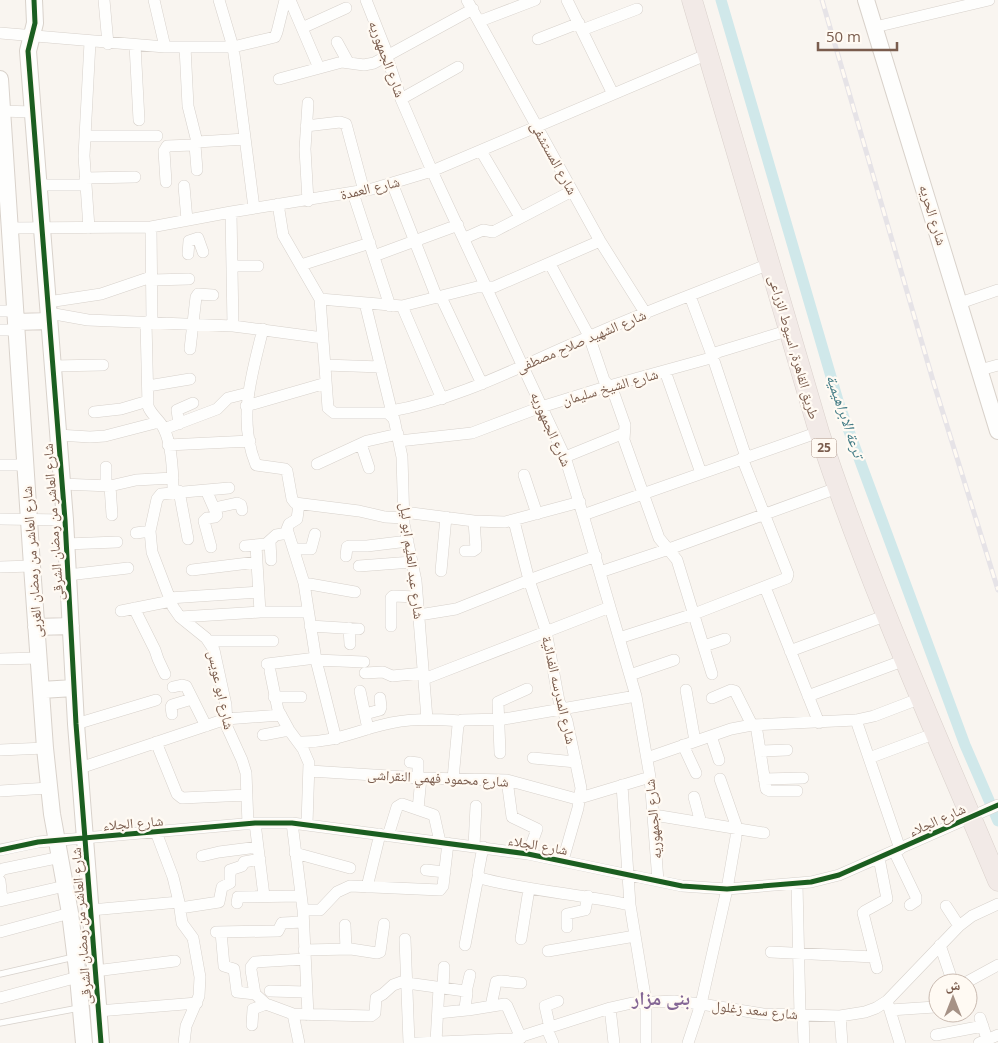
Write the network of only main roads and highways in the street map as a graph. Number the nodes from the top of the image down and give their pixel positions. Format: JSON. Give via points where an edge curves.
{"nodes":[{"id":1,"x":692,"y":0,"type":"edge"},
{"id":2,"x":998,"y":881,"type":"edge"}],
"edges":[{"from":1,"to":2,"type":"highway","name":"طريق القاهرة, اسيوط الزراعى","number":"25","via":[[837,488]]}]}
